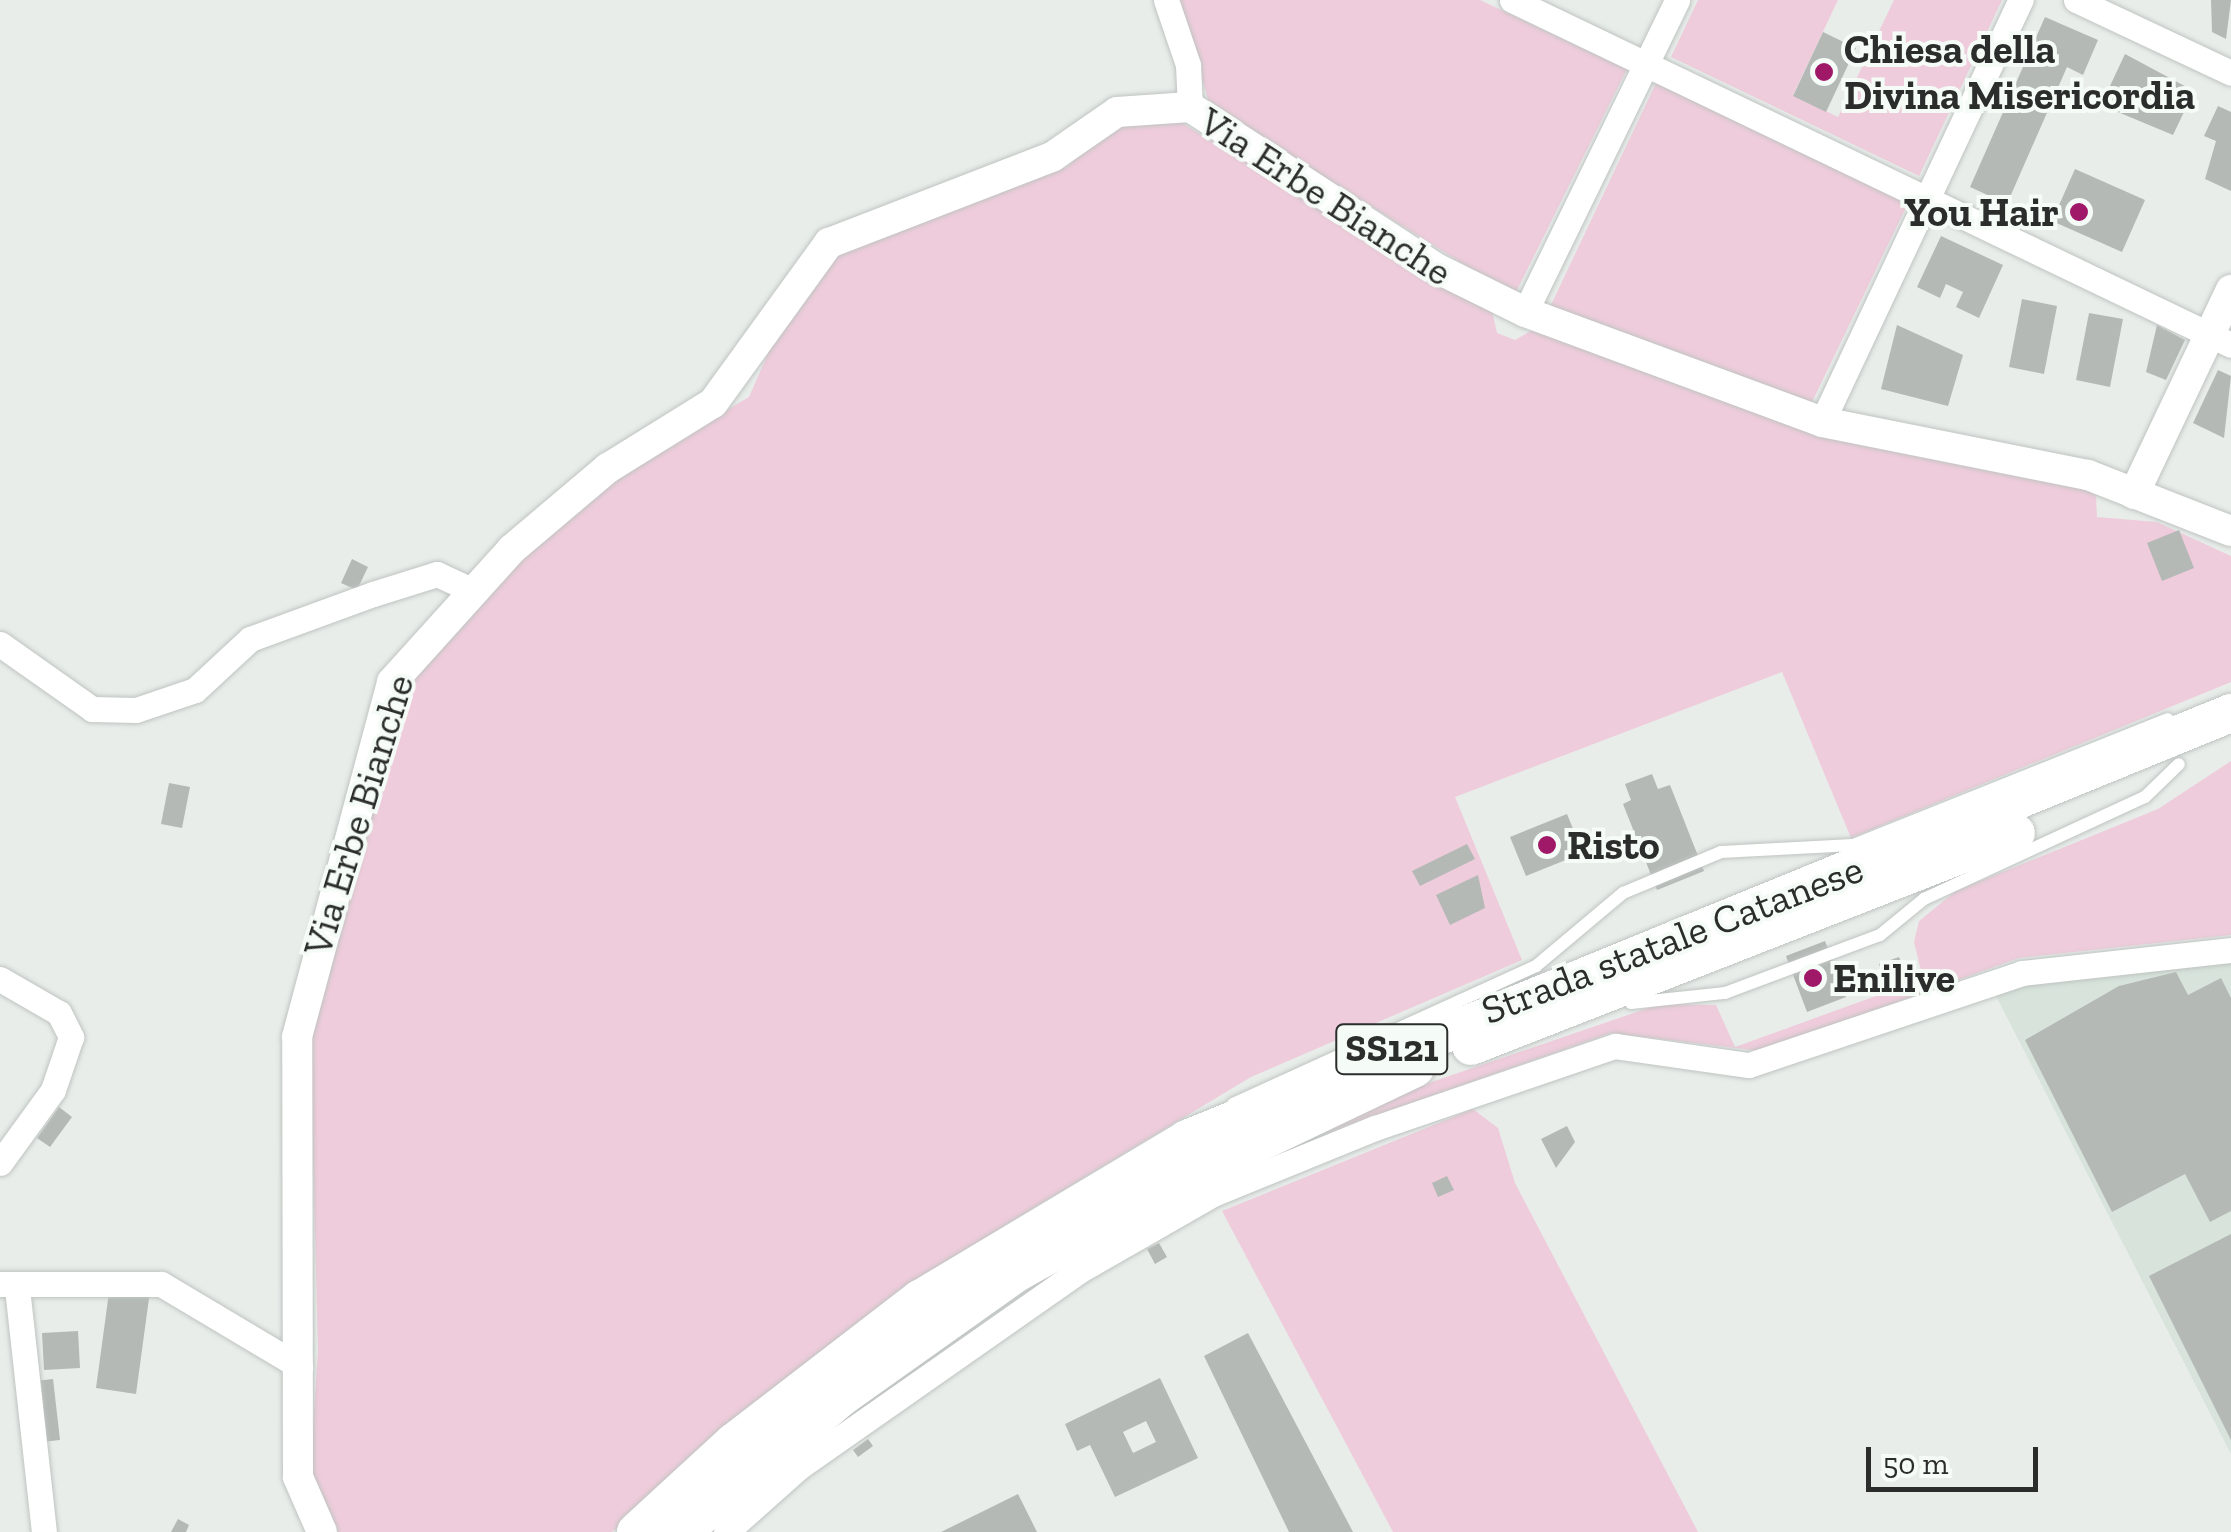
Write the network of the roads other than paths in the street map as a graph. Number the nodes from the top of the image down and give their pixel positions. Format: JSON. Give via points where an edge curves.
{"nodes":[{"id":1,"x":1166,"y":0,"type":"edge"},
{"id":2,"x":1512,"y":0,"type":"edge"},
{"id":3,"x":1677,"y":0,"type":"edge"},
{"id":4,"x":2021,"y":0,"type":"edge"},
{"id":5,"x":2076,"y":0,"type":"edge"},
{"id":6,"x":1647,"y":62,"type":"junction"},
{"id":7,"x":2231,"y":74,"type":"edge"},
{"id":8,"x":1190,"y":107,"type":"junction"},
{"id":9,"x":1928,"y":194,"type":"junction"},
{"id":10,"x":2231,"y":290,"type":"edge"},
{"id":11,"x":1525,"y":312,"type":"junction"},
{"id":12,"x":2220,"y":340,"type":"edge"},
{"id":13,"x":1822,"y":422,"type":"junction"},
{"id":14,"x":2134,"y":494,"type":"junction"},
{"id":15,"x":2231,"y":531,"type":"edge"},
{"id":16,"x":468,"y":590,"type":"junction"},
{"id":17,"x":0,"y":644,"type":"edge"},
{"id":18,"x":2230,"y":722,"type":"edge"},
{"id":19,"x":2231,"y":950,"type":"edge"},
{"id":20,"x":0,"y":980,"type":"edge"},
{"id":21,"x":1187,"y":1140,"type":"junction"},
{"id":22,"x":0,"y":1164,"type":"edge"},
{"id":23,"x":8,"y":1286,"type":"edge"},
{"id":24,"x":300,"y":1367,"type":"junction"},
{"id":25,"x":44,"y":1532,"type":"edge"},
{"id":26,"x":322,"y":1532,"type":"edge"},
{"id":27,"x":636,"y":1532,"type":"edge"},
{"id":28,"x":682,"y":1532,"type":"edge"},
{"id":29,"x":726,"y":1532,"type":"edge"}],
"edges":[{"from":1,"to":8,"type":"street","via":[[1188,65]]},
{"from":2,"to":6,"type":"street"},
{"from":3,"to":6,"type":"street"},
{"from":4,"to":9,"type":"street"},
{"from":5,"to":7,"type":"street"},
{"from":6,"to":9,"type":"street"},
{"from":6,"to":11,"type":"street"},
{"from":8,"to":11,"type":"street","name":"Via Erbe Bianche","via":[[1438,269]]},
{"from":8,"to":16,"type":"street","name":"Via Erbe Bianche","via":[[1117,112],[1052,157],[830,242],[713,403],[608,468]]},
{"from":9,"to":12,"type":"street"},
{"from":9,"to":13,"type":"street"},
{"from":10,"to":12,"type":"street"},
{"from":11,"to":13,"type":"street","name":"Via Erbe Bianche"},
{"from":12,"to":14,"type":"street"},
{"from":13,"to":14,"type":"street","name":"Via Erbe Bianche","via":[[2088,475]]},
{"from":14,"to":15,"type":"street","name":"Via Erbe Bianche"},
{"from":16,"to":17,"type":"street","via":[[436,574],[373,594],[250,639],[194,690],[136,710],[92,709]]},
{"from":16,"to":24,"type":"street","name":"Via Erbe Bianche","via":[[392,682],[305,985],[294,1150]]},
{"from":18,"to":21,"type":"main road","name":"Strada statale Catanese","number":"SS121"},
{"from":18,"to":21,"type":"lane","via":[[2177,715],[1853,844],[1721,852],[1623,893],[1536,966],[1256,1087]]},
{"from":18,"to":28,"type":"main road","name":"Strada statale Catanese","number":"SS121","via":[[2179,764],[1447,1055],[1194,1173],[1014,1275],[842,1396]]},
{"from":19,"to":29,"type":"street","via":[[2022,973],[1748,1065],[1615,1046],[1375,1128],[1213,1194],[1077,1272],[798,1468]]},
{"from":20,"to":22,"type":"street","via":[[59,1012],[72,1037],[53,1090]]},
{"from":21,"to":27,"type":"main road","name":"Strada statale Catanese","number":"SS121","via":[[920,1299],[749,1430]]},
{"from":23,"to":24,"type":"street","via":[[160,1284]]},
{"from":23,"to":25,"type":"street"},
{"from":24,"to":26,"type":"street","name":"Via Erbe Bianche","via":[[298,1476]]}]}
